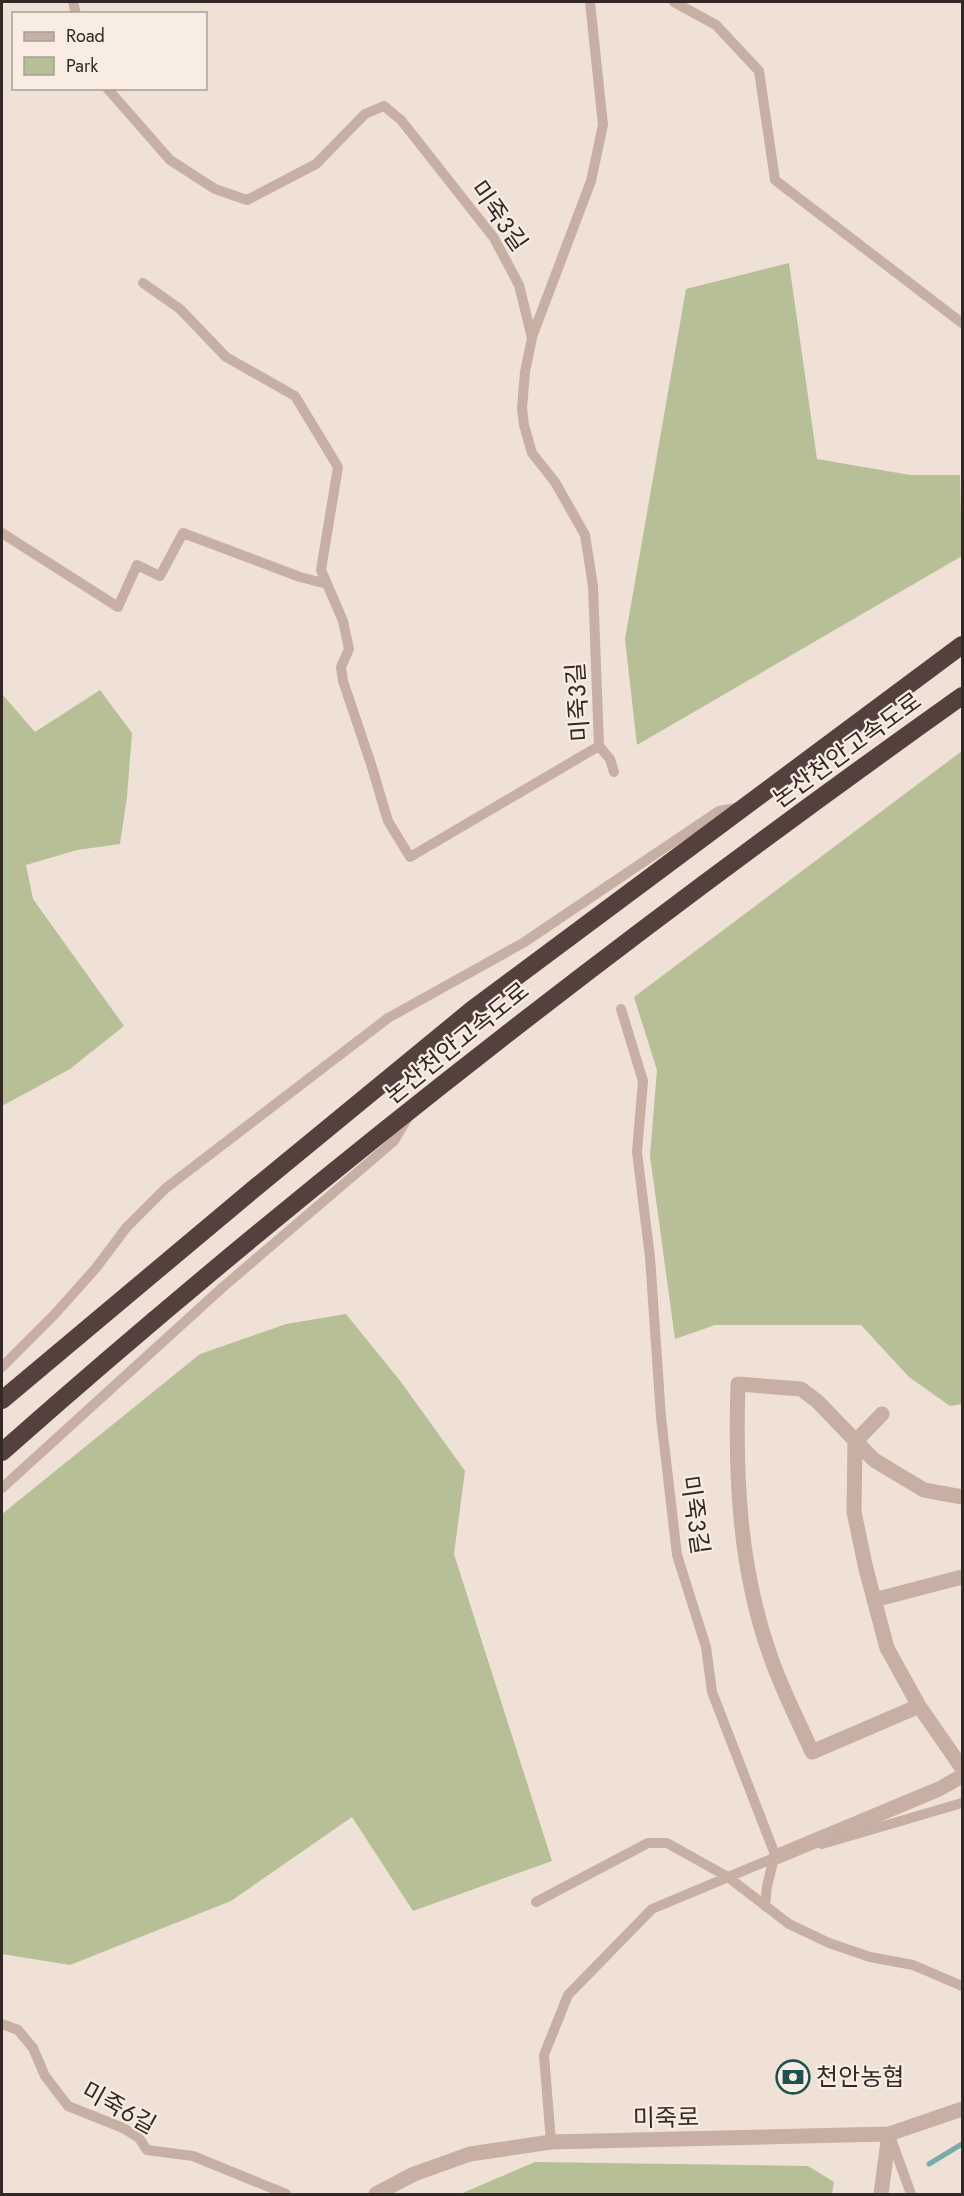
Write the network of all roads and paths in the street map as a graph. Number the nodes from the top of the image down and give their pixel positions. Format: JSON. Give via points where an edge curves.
{"nodes":[{"id":1,"x":590,"y":2,"type":"edge"},
{"id":2,"x":674,"y":2,"type":"edge"},
{"id":3,"x":109,"y":90,"type":"edge"},
{"id":4,"x":143,"y":283,"type":"dead end"},
{"id":5,"x":963,"y":323,"type":"edge"},
{"id":6,"x":532,"y":338,"type":"junction"},
{"id":7,"x":2,"y":533,"type":"edge"},
{"id":8,"x":327,"y":585,"type":"junction"},
{"id":9,"x":963,"y":645,"type":"edge"},
{"id":10,"x":963,"y":696,"type":"edge"},
{"id":11,"x":599,"y":746,"type":"junction"},
{"id":12,"x":614,"y":772,"type":"dead end"},
{"id":13,"x":750,"y":805,"type":"junction"},
{"id":14,"x":621,"y":1009,"type":"dead end"},
{"id":15,"x":414,"y":1108,"type":"junction"},
{"id":16,"x":2,"y":1367,"type":"edge"},
{"id":17,"x":2,"y":1400,"type":"edge"},
{"id":18,"x":882,"y":1414,"type":"dead end"},
{"id":19,"x":855,"y":1442,"type":"junction"},
{"id":20,"x":2,"y":1452,"type":"edge"},
{"id":21,"x":2,"y":1488,"type":"edge"},
{"id":22,"x":963,"y":1497,"type":"edge"},
{"id":23,"x":963,"y":1576,"type":"edge"},
{"id":24,"x":874,"y":1600,"type":"junction"},
{"id":25,"x":919,"y":1706,"type":"junction"},
{"id":26,"x":963,"y":1768,"type":"edge"},
{"id":27,"x":963,"y":1776,"type":"edge"},
{"id":28,"x":963,"y":1803,"type":"edge"},
{"id":29,"x":775,"y":1857,"type":"junction"},
{"id":30,"x":728,"y":1878,"type":"junction"},
{"id":31,"x":536,"y":1902,"type":"dead end"},
{"id":32,"x":765,"y":1906,"type":"junction"},
{"id":33,"x":963,"y":1986,"type":"edge"},
{"id":34,"x":2,"y":2024,"type":"edge"},
{"id":35,"x":963,"y":2109,"type":"edge"},
{"id":36,"x":889,"y":2134,"type":"junction"},
{"id":37,"x":550,"y":2142,"type":"junction"},
{"id":38,"x":286,"y":2194,"type":"edge"},
{"id":39,"x":376,"y":2194,"type":"edge"},
{"id":40,"x":881,"y":2194,"type":"edge"},
{"id":41,"x":911,"y":2194,"type":"edge"}],
"edges":[{"from":1,"to":6,"type":"lane","via":[[603,125],[591,181]]},
{"from":2,"to":5,"type":"lane","via":[[716,26],[759,71],[775,180]]},
{"from":3,"to":6,"type":"lane","name":"미죽3길","via":[[170,160],[215,189],[247,200],[316,164],[365,114],[384,106],[401,120],[494,238],[519,285]]},
{"from":4,"to":8,"type":"lane","via":[[180,309],[226,357],[294,396],[311,422],[338,467],[321,570]]},
{"from":6,"to":11,"type":"lane","name":"미죽3길","via":[[525,372],[524,425],[532,453],[555,482],[585,535],[593,586]]},
{"from":7,"to":8,"type":"lane","via":[[118,607],[137,565],[160,576],[183,533]]},
{"from":8,"to":11,"type":"lane","via":[[343,621],[349,649],[341,667],[343,681],[388,821],[410,857]]},
{"from":9,"to":13,"type":"highway","name":"논산천안고속도로"},
{"from":10,"to":15,"type":"highway","name":"논산천안고속도로","via":[[549,1000]]},
{"from":11,"to":12,"type":"lane","name":"미죽3길","via":[[610,759]]},
{"from":13,"to":16,"type":"lane","via":[[719,810],[523,943],[388,1018],[166,1188],[126,1228],[54,1315]]},
{"from":13,"to":17,"type":"highway","name":"논산천안고속도로","via":[[473,1010]]},
{"from":14,"to":29,"type":"lane","name":"미죽3길","via":[[643,1081],[637,1152],[677,1555],[706,1647],[712,1692]]},
{"from":15,"to":20,"type":"highway","name":"논산천안고속도로","via":[[134,1335]]},
{"from":15,"to":21,"type":"lane","via":[[394,1141],[223,1287]]},
{"from":18,"to":19,"type":"street"},
{"from":19,"to":22,"type":"street","via":[[874,1460],[924,1490]]},
{"from":19,"to":24,"type":"street","via":[[854,1512]]},
{"from":19,"to":25,"type":"street","via":[[801,1389],[738,1384],[736,1454],[750,1581],[770,1655],[812,1752]]},
{"from":23,"to":24,"type":"street"},
{"from":24,"to":25,"type":"street","via":[[887,1648]]},
{"from":25,"to":26,"type":"street"},
{"from":27,"to":29,"type":"street"},
{"from":28,"to":29,"type":"lane"},
{"from":29,"to":30,"type":"lane"},
{"from":29,"to":32,"type":"lane"},
{"from":30,"to":31,"type":"lane","via":[[667,1843],[648,1843]]},
{"from":30,"to":32,"type":"lane"},
{"from":30,"to":37,"type":"lane","via":[[652,1909],[568,1995],[544,2055]]},
{"from":32,"to":33,"type":"lane","via":[[789,1924],[829,1943],[870,1957],[913,1965]]},
{"from":34,"to":38,"type":"lane","name":"미죽6길","via":[[18,2030],[33,2048],[45,2076],[68,2106],[123,2128],[139,2138],[147,2150],[193,2156]]},
{"from":35,"to":36,"type":"street","name":"미죽로"},
{"from":36,"to":37,"type":"street","name":"미죽로"},
{"from":36,"to":40,"type":"street"},
{"from":36,"to":41,"type":"lane"},
{"from":37,"to":39,"type":"street","name":"미죽로","via":[[470,2154],[414,2174]]}]}
